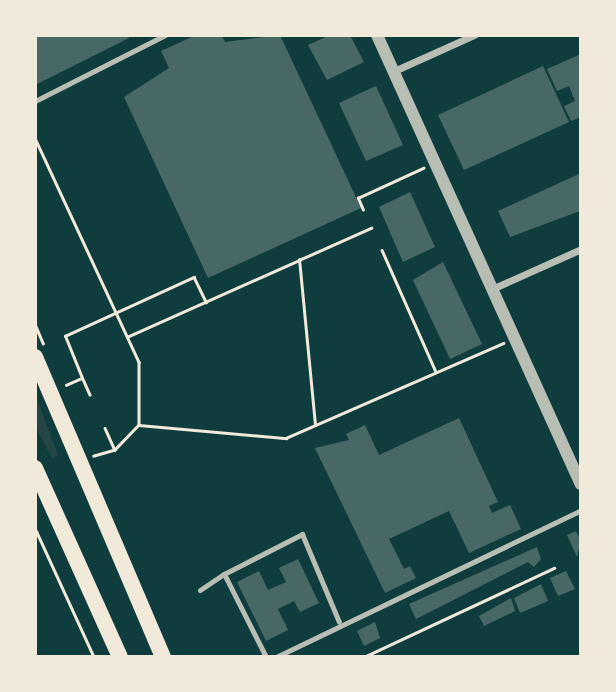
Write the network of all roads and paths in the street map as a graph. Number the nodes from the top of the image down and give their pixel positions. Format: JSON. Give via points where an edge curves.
{"nodes":[{"id":1,"x":165,"y":35,"type":"edge"},
{"id":2,"x":377,"y":35,"type":"edge"},
{"id":3,"x":474,"y":35,"type":"edge"},
{"id":4,"x":394,"y":71,"type":"junction"},
{"id":5,"x":35,"y":101,"type":"edge"},
{"id":6,"x":35,"y":138,"type":"edge"},
{"id":7,"x":436,"y":163,"type":"junction"},
{"id":8,"x":363,"y":210,"type":"dead end"},
{"id":9,"x":371,"y":228,"type":"dead end"},
{"id":10,"x":581,"y":249,"type":"edge"},
{"id":11,"x":382,"y":250,"type":"dead end"},
{"id":12,"x":299,"y":260,"type":"junction"},
{"id":13,"x":494,"y":289,"type":"junction"},
{"id":14,"x":206,"y":302,"type":"junction"},
{"id":15,"x":116,"y":313,"type":"junction"},
{"id":16,"x":127,"y":337,"type":"junction"},
{"id":17,"x":516,"y":338,"type":"junction"},
{"id":18,"x":35,"y":357,"type":"edge"},
{"id":19,"x":436,"y":373,"type":"junction"},
{"id":20,"x":82,"y":378,"type":"junction"},
{"id":21,"x":60,"y":388,"type":"dead end"},
{"id":22,"x":90,"y":395,"type":"dead end"},
{"id":23,"x":139,"y":425,"type":"junction"},
{"id":24,"x":315,"y":426,"type":"junction"},
{"id":25,"x":105,"y":428,"type":"dead end"},
{"id":26,"x":115,"y":450,"type":"junction"},
{"id":27,"x":88,"y":458,"type":"dead end"},
{"id":28,"x":35,"y":468,"type":"edge"},
{"id":29,"x":581,"y":484,"type":"edge"},
{"id":30,"x":581,"y":510,"type":"edge"},
{"id":31,"x":35,"y":528,"type":"edge"},
{"id":32,"x":554,"y":568,"type":"dead end"},
{"id":33,"x":224,"y":574,"type":"junction"},
{"id":34,"x":200,"y":590,"type":"dead end"},
{"id":35,"x":339,"y":622,"type":"junction"},
{"id":36,"x":94,"y":657,"type":"edge"},
{"id":37,"x":120,"y":657,"type":"edge"},
{"id":38,"x":163,"y":657,"type":"edge"},
{"id":39,"x":267,"y":657,"type":"edge"},
{"id":40,"x":276,"y":657,"type":"edge"},
{"id":41,"x":365,"y":657,"type":"edge"}],
"edges":[{"from":1,"to":5,"type":"lane"},
{"from":2,"to":4,"type":"street"},
{"from":3,"to":4,"type":"street"},
{"from":4,"to":7,"type":"street"},
{"from":6,"to":15,"type":"path"},
{"from":7,"to":8,"type":"path","via":[[358,198]]},
{"from":7,"to":13,"type":"street"},
{"from":9,"to":12,"type":"path"},
{"from":10,"to":13,"type":"street"},
{"from":11,"to":19,"type":"path"},
{"from":12,"to":14,"type":"path"},
{"from":12,"to":24,"type":"path"},
{"from":13,"to":17,"type":"street"},
{"from":14,"to":15,"type":"path","via":[[194,277]]},
{"from":14,"to":16,"type":"path"},
{"from":15,"to":16,"type":"path"},
{"from":15,"to":20,"type":"path","via":[[65,336]]},
{"from":16,"to":23,"type":"path","via":[[139,362]]},
{"from":17,"to":19,"type":"path"},
{"from":17,"to":29,"type":"street"},
{"from":18,"to":38,"type":"main road"},
{"from":19,"to":24,"type":"path"},
{"from":20,"to":21,"type":"path"},
{"from":20,"to":22,"type":"path"},
{"from":23,"to":24,"type":"path","via":[[286,438]]},
{"from":23,"to":26,"type":"path"},
{"from":25,"to":26,"type":"path"},
{"from":26,"to":27,"type":"path"},
{"from":28,"to":37,"type":"main road"},
{"from":30,"to":35,"type":"lane"},
{"from":31,"to":36,"type":"path"},
{"from":32,"to":41,"type":"path"},
{"from":33,"to":34,"type":"lane"},
{"from":33,"to":35,"type":"lane","via":[[302,534]]},
{"from":33,"to":39,"type":"lane"},
{"from":35,"to":40,"type":"lane"}]}
